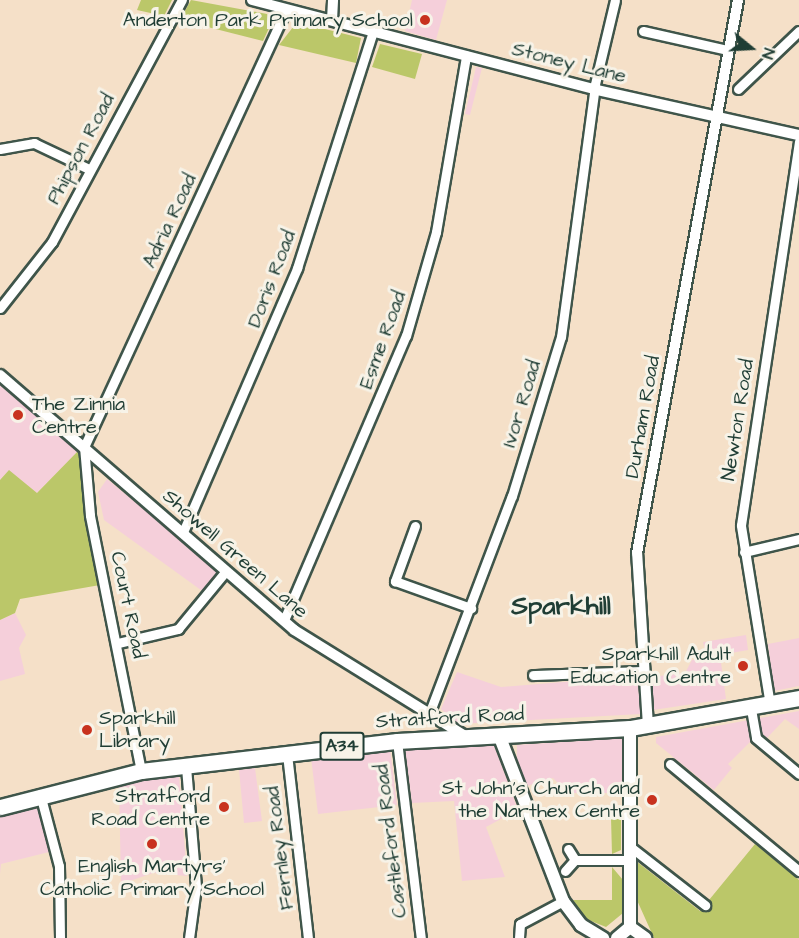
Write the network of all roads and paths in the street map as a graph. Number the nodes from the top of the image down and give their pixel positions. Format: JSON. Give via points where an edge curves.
{"nodes":[{"id":1,"x":182,"y":0,"type":"edge"},
{"id":2,"x":252,"y":0,"type":"edge"},
{"id":3,"x":333,"y":0,"type":"edge"},
{"id":4,"x":615,"y":0,"type":"edge"},
{"id":5,"x":738,"y":0,"type":"edge"},
{"id":6,"x":286,"y":9,"type":"junction"},
{"id":7,"x":332,"y":21,"type":"junction"},
{"id":8,"x":373,"y":31,"type":"junction"},
{"id":9,"x":643,"y":31,"type":"dead end"},
{"id":10,"x":799,"y":31,"type":"edge"},
{"id":11,"x":727,"y":50,"type":"junction"},
{"id":12,"x":466,"y":56,"type":"junction"},
{"id":13,"x":597,"y":90,"type":"junction"},
{"id":14,"x":738,"y":90,"type":"dead end"},
{"id":15,"x":713,"y":115,"type":"junction"},
{"id":16,"x":799,"y":135,"type":"edge"},
{"id":17,"x":799,"y":141,"type":"edge"},
{"id":18,"x":0,"y":149,"type":"edge"},
{"id":19,"x":89,"y":169,"type":"junction"},
{"id":20,"x":0,"y":308,"type":"edge"},
{"id":21,"x":0,"y":375,"type":"edge"},
{"id":22,"x":84,"y":447,"type":"junction"},
{"id":23,"x":105,"y":465,"type":"junction"},
{"id":24,"x":87,"y":475,"type":"junction"},
{"id":25,"x":415,"y":526,"type":"dead end"},
{"id":26,"x":183,"y":532,"type":"junction"},
{"id":27,"x":799,"y":539,"type":"edge"},
{"id":28,"x":744,"y":552,"type":"junction"},
{"id":29,"x":226,"y":571,"type":"junction"},
{"id":30,"x":471,"y":608,"type":"junction"},
{"id":31,"x":284,"y":620,"type":"junction"},
{"id":32,"x":118,"y":643,"type":"junction"},
{"id":33,"x":644,"y":670,"type":"junction"},
{"id":34,"x":533,"y":675,"type":"dead end"},
{"id":35,"x":799,"y":698,"type":"edge"},
{"id":36,"x":770,"y":705,"type":"junction"},
{"id":37,"x":751,"y":709,"type":"junction"},
{"id":38,"x":429,"y":714,"type":"junction"},
{"id":39,"x":648,"y":726,"type":"junction"},
{"id":40,"x":630,"y":728,"type":"junction"},
{"id":41,"x":499,"y":735,"type":"junction"},
{"id":42,"x":465,"y":736,"type":"junction"},
{"id":43,"x":397,"y":741,"type":"junction"},
{"id":44,"x":287,"y":754,"type":"junction"},
{"id":45,"x":670,"y":764,"type":"dead end"},
{"id":46,"x":186,"y":767,"type":"junction"},
{"id":47,"x":141,"y":771,"type":"junction"},
{"id":48,"x":799,"y":774,"type":"edge"},
{"id":49,"x":40,"y":794,"type":"junction"},
{"id":50,"x":0,"y":807,"type":"edge"},
{"id":51,"x":628,"y":845,"type":"junction"},
{"id":52,"x":568,"y":849,"type":"dead end"},
{"id":53,"x":575,"y":860,"type":"junction"},
{"id":54,"x":628,"y":860,"type":"junction"},
{"id":55,"x":798,"y":868,"type":"edge"},
{"id":56,"x":565,"y":871,"type":"dead end"},
{"id":57,"x":563,"y":901,"type":"junction"},
{"id":58,"x":705,"y":905,"type":"dead end"},
{"id":59,"x":630,"y":927,"type":"junction"},
{"id":60,"x":60,"y":938,"type":"edge"},
{"id":61,"x":189,"y":938,"type":"edge"},
{"id":62,"x":309,"y":938,"type":"edge"},
{"id":63,"x":421,"y":938,"type":"edge"},
{"id":64,"x":519,"y":938,"type":"edge"},
{"id":65,"x":603,"y":938,"type":"edge"},
{"id":66,"x":617,"y":938,"type":"edge"},
{"id":67,"x":645,"y":938,"type":"edge"}],
"edges":[{"from":1,"to":19,"type":"street","name":"Phipson Road"},
{"from":2,"to":6,"type":"street","name":"Stoney Lane"},
{"from":3,"to":7,"type":"street"},
{"from":4,"to":13,"type":"street","name":"Ivor Road"},
{"from":5,"to":11,"type":"street","name":"Durham Road"},
{"from":6,"to":7,"type":"street","name":"Stoney Lane"},
{"from":6,"to":22,"type":"street","name":"Adria Road"},
{"from":7,"to":8,"type":"street","name":"Stoney Lane"},
{"from":8,"to":12,"type":"street","name":"Stoney Lane"},
{"from":8,"to":26,"type":"street","name":"Doris Road","via":[[297,268]]},
{"from":9,"to":11,"type":"street"},
{"from":10,"to":14,"type":"street"},
{"from":11,"to":15,"type":"street","name":"Durham Road"},
{"from":12,"to":13,"type":"street","name":"Stoney Lane"},
{"from":12,"to":31,"type":"street","name":"Esme Road","via":[[436,232],[406,336]]},
{"from":13,"to":15,"type":"street","name":"Stoney Lane"},
{"from":13,"to":30,"type":"street","name":"Ivor Road","via":[[561,337],[541,411]]},
{"from":15,"to":16,"type":"street","name":"Stoney Lane"},
{"from":15,"to":33,"type":"street","name":"Durham Road","via":[[638,553]]},
{"from":17,"to":28,"type":"street","name":"Newton Road","via":[[744,492]]},
{"from":18,"to":19,"type":"street","via":[[34,143]]},
{"from":19,"to":20,"type":"street","name":"Phipson Road","via":[[52,242]]},
{"from":21,"to":22,"type":"street","name":"Showell Green Lane"},
{"from":22,"to":23,"type":"street","name":"Showell Green Lane"},
{"from":22,"to":24,"type":"street","name":"Court Road"},
{"from":23,"to":24,"type":"street"},
{"from":23,"to":26,"type":"street","name":"Showell Green Lane"},
{"from":24,"to":32,"type":"street","name":"Court Road","via":[[90,515]]},
{"from":25,"to":30,"type":"street","via":[[394,581]]},
{"from":26,"to":29,"type":"street","name":"Showell Green Lane"},
{"from":27,"to":28,"type":"street"},
{"from":28,"to":36,"type":"street","name":"Newton Road"},
{"from":29,"to":31,"type":"street","name":"Showell Green Lane"},
{"from":29,"to":32,"type":"street","via":[[178,629]]},
{"from":30,"to":38,"type":"street","name":"Ivor Road"},
{"from":31,"to":38,"type":"street","name":"Showell Green Lane","via":[[330,657]]},
{"from":32,"to":47,"type":"street","name":"Court Road"},
{"from":33,"to":34,"type":"street"},
{"from":33,"to":39,"type":"street","name":"Durham Road"},
{"from":35,"to":36,"type":"highway","name":"Stratford Road","number":"A34"},
{"from":36,"to":37,"type":"highway","name":"Stratford Road","number":"A34"},
{"from":37,"to":39,"type":"highway","name":"Stratford Road","number":"A34"},
{"from":37,"to":48,"type":"street","via":[[756,738]]},
{"from":38,"to":42,"type":"street","name":"Showell Green Lane"},
{"from":39,"to":40,"type":"highway","name":"Stratford Road","number":"A34"},
{"from":40,"to":41,"type":"highway","name":"Stratford Road","number":"A34"},
{"from":40,"to":51,"type":"main road"},
{"from":41,"to":42,"type":"highway","name":"Stratford Road","number":"A34"},
{"from":41,"to":57,"type":"main road"},
{"from":42,"to":43,"type":"highway","name":"Stratford Road","number":"A34"},
{"from":43,"to":44,"type":"highway","name":"Stratford Road","number":"A34"},
{"from":43,"to":63,"type":"street","name":"Castleford Road"},
{"from":44,"to":46,"type":"highway","name":"Stratford Road","number":"A34"},
{"from":44,"to":62,"type":"street","name":"Fernley Road"},
{"from":45,"to":55,"type":"street"},
{"from":46,"to":47,"type":"highway","name":"Stratford Road","number":"A34"},
{"from":46,"to":61,"type":"street","via":[[196,886]]},
{"from":47,"to":49,"type":"highway","name":"Stratford Road","number":"A34"},
{"from":49,"to":50,"type":"highway","name":"Stratford Road","number":"A34"},
{"from":49,"to":60,"type":"street","via":[[59,866]]},
{"from":51,"to":54,"type":"main road"},
{"from":51,"to":58,"type":"street"},
{"from":52,"to":53,"type":"street"},
{"from":53,"to":54,"type":"street"},
{"from":53,"to":56,"type":"street"},
{"from":54,"to":59,"type":"main road"},
{"from":57,"to":64,"type":"street","via":[[520,924]]},
{"from":57,"to":65,"type":"main road","via":[[581,925]]},
{"from":59,"to":66,"type":"main road"},
{"from":59,"to":67,"type":"main road"}]}
